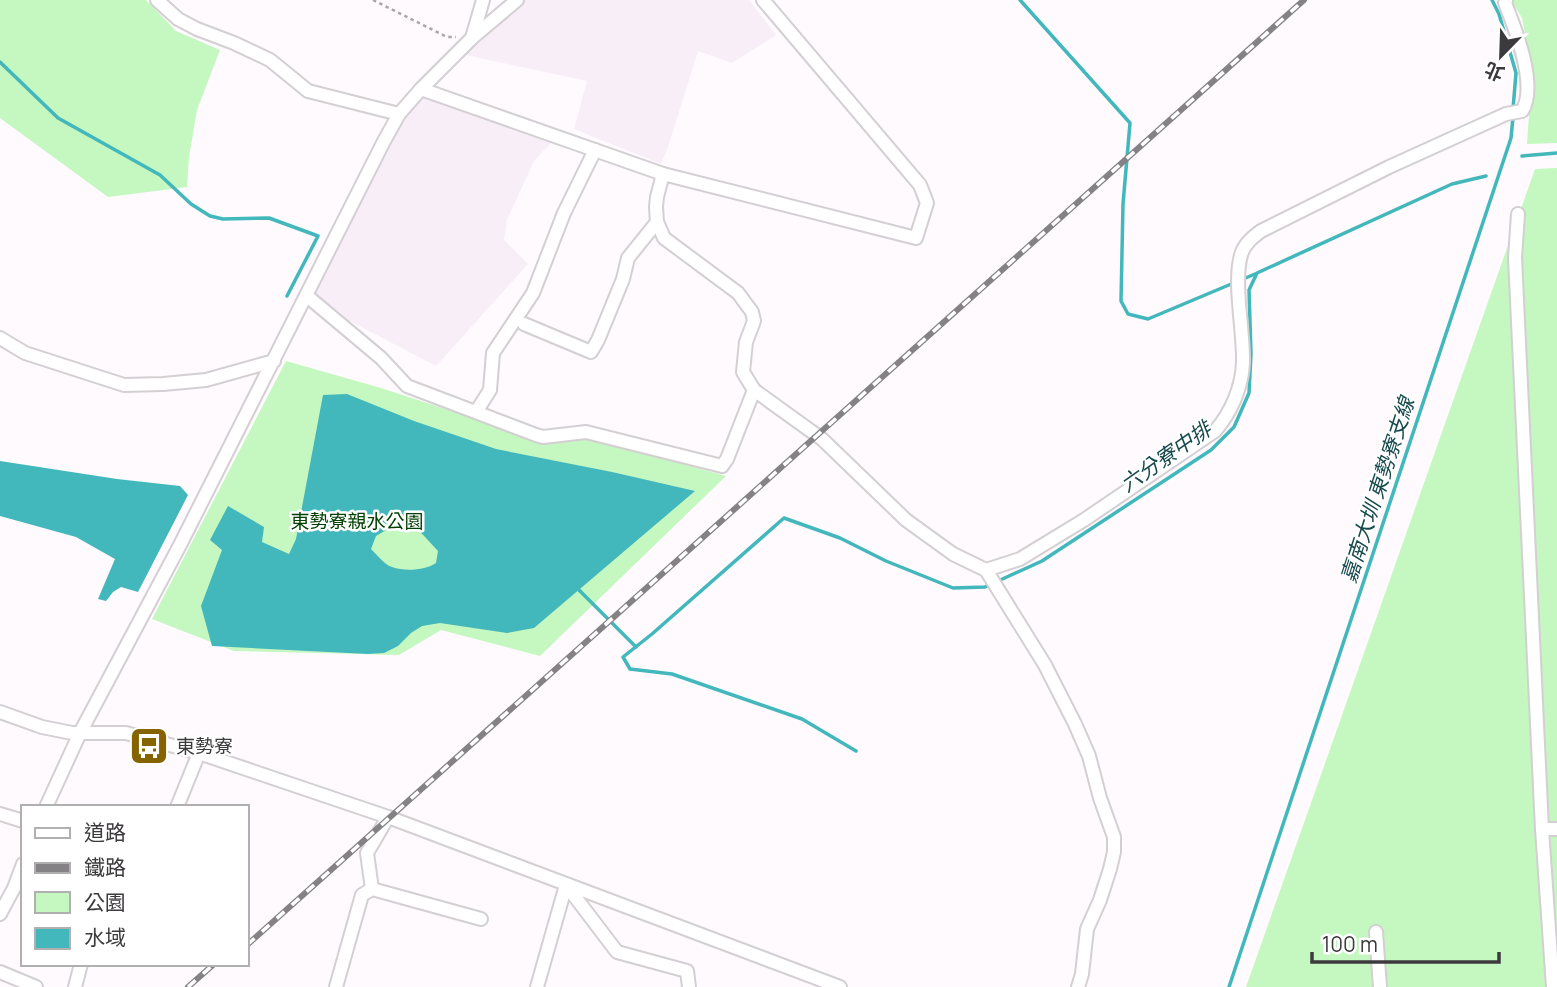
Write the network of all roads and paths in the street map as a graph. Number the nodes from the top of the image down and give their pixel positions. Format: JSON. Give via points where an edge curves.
{"nodes":[{"id":1,"x":157,"y":0,"type":"edge"},
{"id":2,"x":373,"y":0,"type":"edge"},
{"id":3,"x":483,"y":0,"type":"edge"},
{"id":4,"x":517,"y":0,"type":"edge"},
{"id":5,"x":763,"y":0,"type":"edge"},
{"id":6,"x":1506,"y":0,"type":"edge"},
{"id":7,"x":472,"y":38,"type":"junction"},
{"id":8,"x":421,"y":89,"type":"junction"},
{"id":9,"x":399,"y":114,"type":"junction"},
{"id":10,"x":596,"y":150,"type":"junction"},
{"id":11,"x":663,"y":174,"type":"junction"},
{"id":12,"x":1518,"y":214,"type":"dead end"},
{"id":13,"x":657,"y":222,"type":"junction"},
{"id":14,"x":307,"y":296,"type":"junction"},
{"id":15,"x":524,"y":324,"type":"dead end"},
{"id":16,"x":0,"y":338,"type":"edge"},
{"id":17,"x":274,"y":361,"type":"junction"},
{"id":18,"x":754,"y":390,"type":"junction"},
{"id":19,"x":476,"y":412,"type":"junction"},
{"id":20,"x":988,"y":572,"type":"junction"},
{"id":21,"x":0,"y":712,"type":"edge"},
{"id":22,"x":80,"y":733,"type":"junction"},
{"id":23,"x":199,"y":753,"type":"junction"},
{"id":24,"x":47,"y":805,"type":"edge"},
{"id":25,"x":178,"y":805,"type":"edge"},
{"id":26,"x":0,"y":814,"type":"edge"},
{"id":27,"x":388,"y":817,"type":"junction"},
{"id":28,"x":21,"y":820,"type":"edge"},
{"id":29,"x":1542,"y":829,"type":"junction"},
{"id":30,"x":1557,"y":829,"type":"edge"},
{"id":31,"x":21,"y":869,"type":"edge"},
{"id":32,"x":0,"y":884,"type":"edge"},
{"id":33,"x":566,"y":885,"type":"junction"},
{"id":34,"x":14,"y":888,"type":"junction"},
{"id":35,"x":372,"y":889,"type":"junction"},
{"id":36,"x":0,"y":914,"type":"edge"},
{"id":37,"x":481,"y":919,"type":"dead end"},
{"id":38,"x":1377,"y":932,"type":"dead end"},
{"id":39,"x":80,"y":966,"type":"edge"},
{"id":40,"x":0,"y":972,"type":"edge"},
{"id":41,"x":36,"y":987,"type":"edge"},
{"id":42,"x":75,"y":987,"type":"edge"},
{"id":43,"x":336,"y":987,"type":"edge"},
{"id":44,"x":537,"y":987,"type":"edge"},
{"id":45,"x":689,"y":987,"type":"edge"},
{"id":46,"x":840,"y":987,"type":"edge"},
{"id":47,"x":1079,"y":987,"type":"edge"},
{"id":48,"x":1380,"y":987,"type":"edge"},
{"id":49,"x":1553,"y":987,"type":"edge"}],
"edges":[{"from":1,"to":9,"type":"street","via":[[178,19],[270,60],[308,91]]},
{"from":2,"to":7,"type":"path","via":[[447,37]]},
{"from":3,"to":7,"type":"street"},
{"from":4,"to":7,"type":"street"},
{"from":5,"to":11,"type":"street","via":[[920,185],[927,203],[916,239]]},
{"from":6,"to":20,"type":"street","via":[[1525,68],[1527,103],[1522,111],[1401,161],[1250,239],[1239,270],[1243,365],[1226,419],[1084,520],[1020,559]]},
{"from":7,"to":8,"type":"street"},
{"from":8,"to":9,"type":"street"},
{"from":8,"to":10,"type":"street"},
{"from":9,"to":14,"type":"street"},
{"from":10,"to":11,"type":"street"},
{"from":10,"to":19,"type":"street","via":[[564,213],[533,293],[493,353],[490,390]]},
{"from":11,"to":13,"type":"street"},
{"from":12,"to":29,"type":"street","via":[[1515,258]]},
{"from":13,"to":15,"type":"street","via":[[628,258],[591,352]]},
{"from":13,"to":18,"type":"street","via":[[664,239],[737,293],[752,312],[743,372]]},
{"from":14,"to":17,"type":"street"},
{"from":14,"to":19,"type":"street","via":[[407,386]]},
{"from":16,"to":17,"type":"street","via":[[25,353],[124,385],[205,380]]},
{"from":17,"to":22,"type":"street"},
{"from":18,"to":19,"type":"street","via":[[722,466],[586,432],[543,437]]},
{"from":18,"to":20,"type":"street","via":[[822,439],[906,520],[953,554]]},
{"from":20,"to":47,"type":"street","via":[[1075,724],[1114,836],[1110,869],[1087,929]]},
{"from":21,"to":22,"type":"street","via":[[42,727]]},
{"from":22,"to":23,"type":"street","via":[[126,733]]},
{"from":22,"to":24,"type":"street"},
{"from":23,"to":25,"type":"street"},
{"from":23,"to":27,"type":"street"},
{"from":26,"to":28,"type":"street"},
{"from":27,"to":33,"type":"street"},
{"from":27,"to":35,"type":"street","via":[[367,853]]},
{"from":29,"to":30,"type":"street"},
{"from":29,"to":49,"type":"street"},
{"from":31,"to":34,"type":"street"},
{"from":32,"to":34,"type":"street"},
{"from":33,"to":44,"type":"street"},
{"from":33,"to":45,"type":"street","via":[[617,952],[687,971]]},
{"from":33,"to":46,"type":"street"},
{"from":34,"to":36,"type":"street"},
{"from":35,"to":37,"type":"street"},
{"from":35,"to":43,"type":"street","via":[[362,895]]},
{"from":38,"to":48,"type":"street"},
{"from":39,"to":42,"type":"street"},
{"from":40,"to":41,"type":"street"}]}
